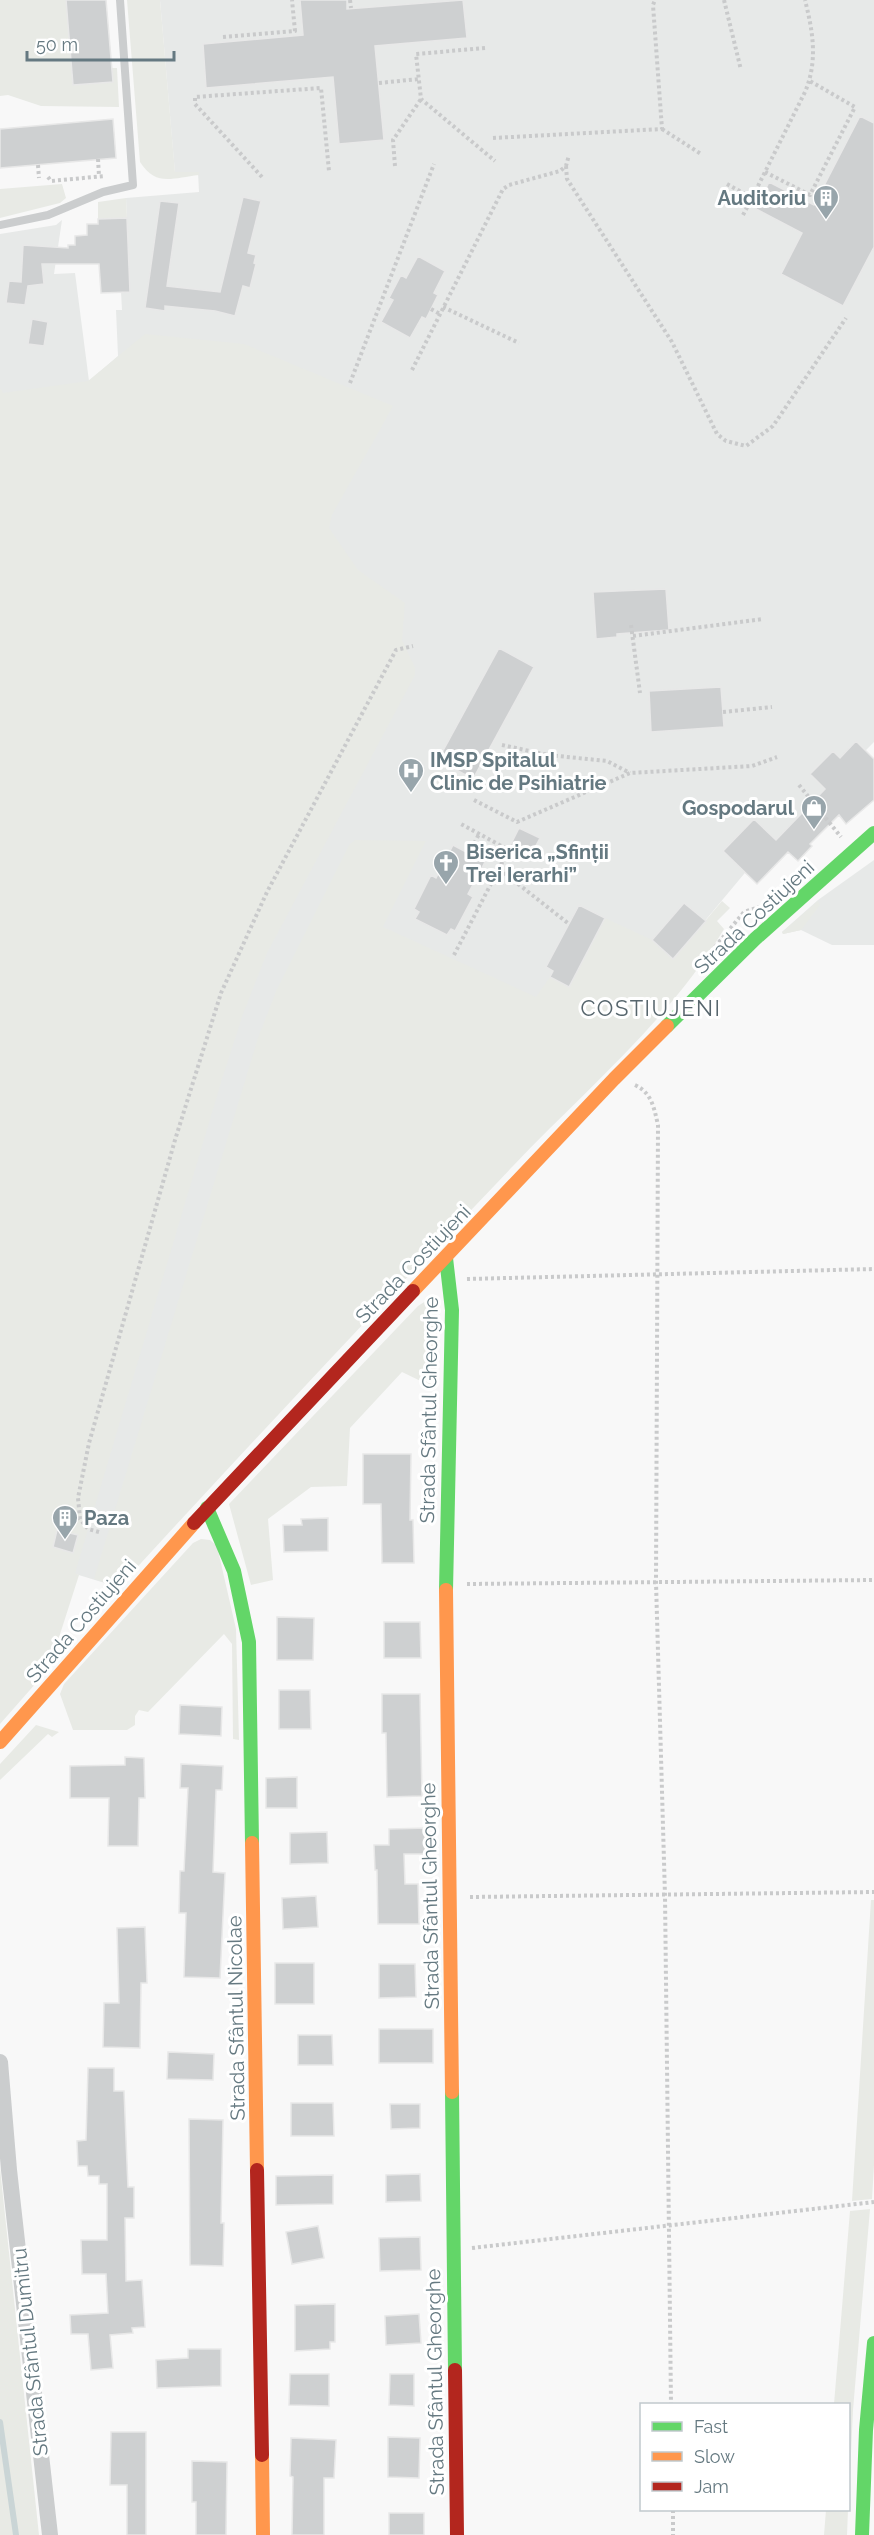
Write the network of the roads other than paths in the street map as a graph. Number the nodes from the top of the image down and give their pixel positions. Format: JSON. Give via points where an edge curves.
{"nodes":[{"id":1,"x":120,"y":0,"type":"edge"},
{"id":2,"x":0,"y":225,"type":"edge"},
{"id":3,"x":874,"y":833,"type":"edge"},
{"id":4,"x":446,"y":1258,"type":"junction"},
{"id":5,"x":207,"y":1508,"type":"junction"},
{"id":6,"x":0,"y":1742,"type":"edge"},
{"id":7,"x":0,"y":2062,"type":"edge"},
{"id":8,"x":874,"y":2343,"type":"edge"},
{"id":9,"x":50,"y":2535,"type":"edge"},
{"id":10,"x":263,"y":2535,"type":"edge"},
{"id":11,"x":457,"y":2535,"type":"edge"},
{"id":12,"x":862,"y":2535,"type":"edge"}],
"edges":[{"from":1,"to":2,"type":"lane","via":[[133,185],[103,192],[48,215]]},
{"from":3,"to":4,"type":"street","name":"Strada Costiujeni","via":[[756,939],[614,1079]]},
{"from":4,"to":5,"type":"street","name":"Strada Costiujeni"},
{"from":4,"to":11,"type":"street","name":"Strada Sfântul Gheorghe","via":[[452,1310],[447,1584]]},
{"from":5,"to":6,"type":"street","name":"Strada Costiujeni"},
{"from":5,"to":10,"type":"street","name":"Strada Sfântul Nicolae","via":[[234,1570],[249,1642]]},
{"from":7,"to":9,"type":"street","name":"Strada Sfântul Dumitru"},
{"from":8,"to":12,"type":"street"}]}
